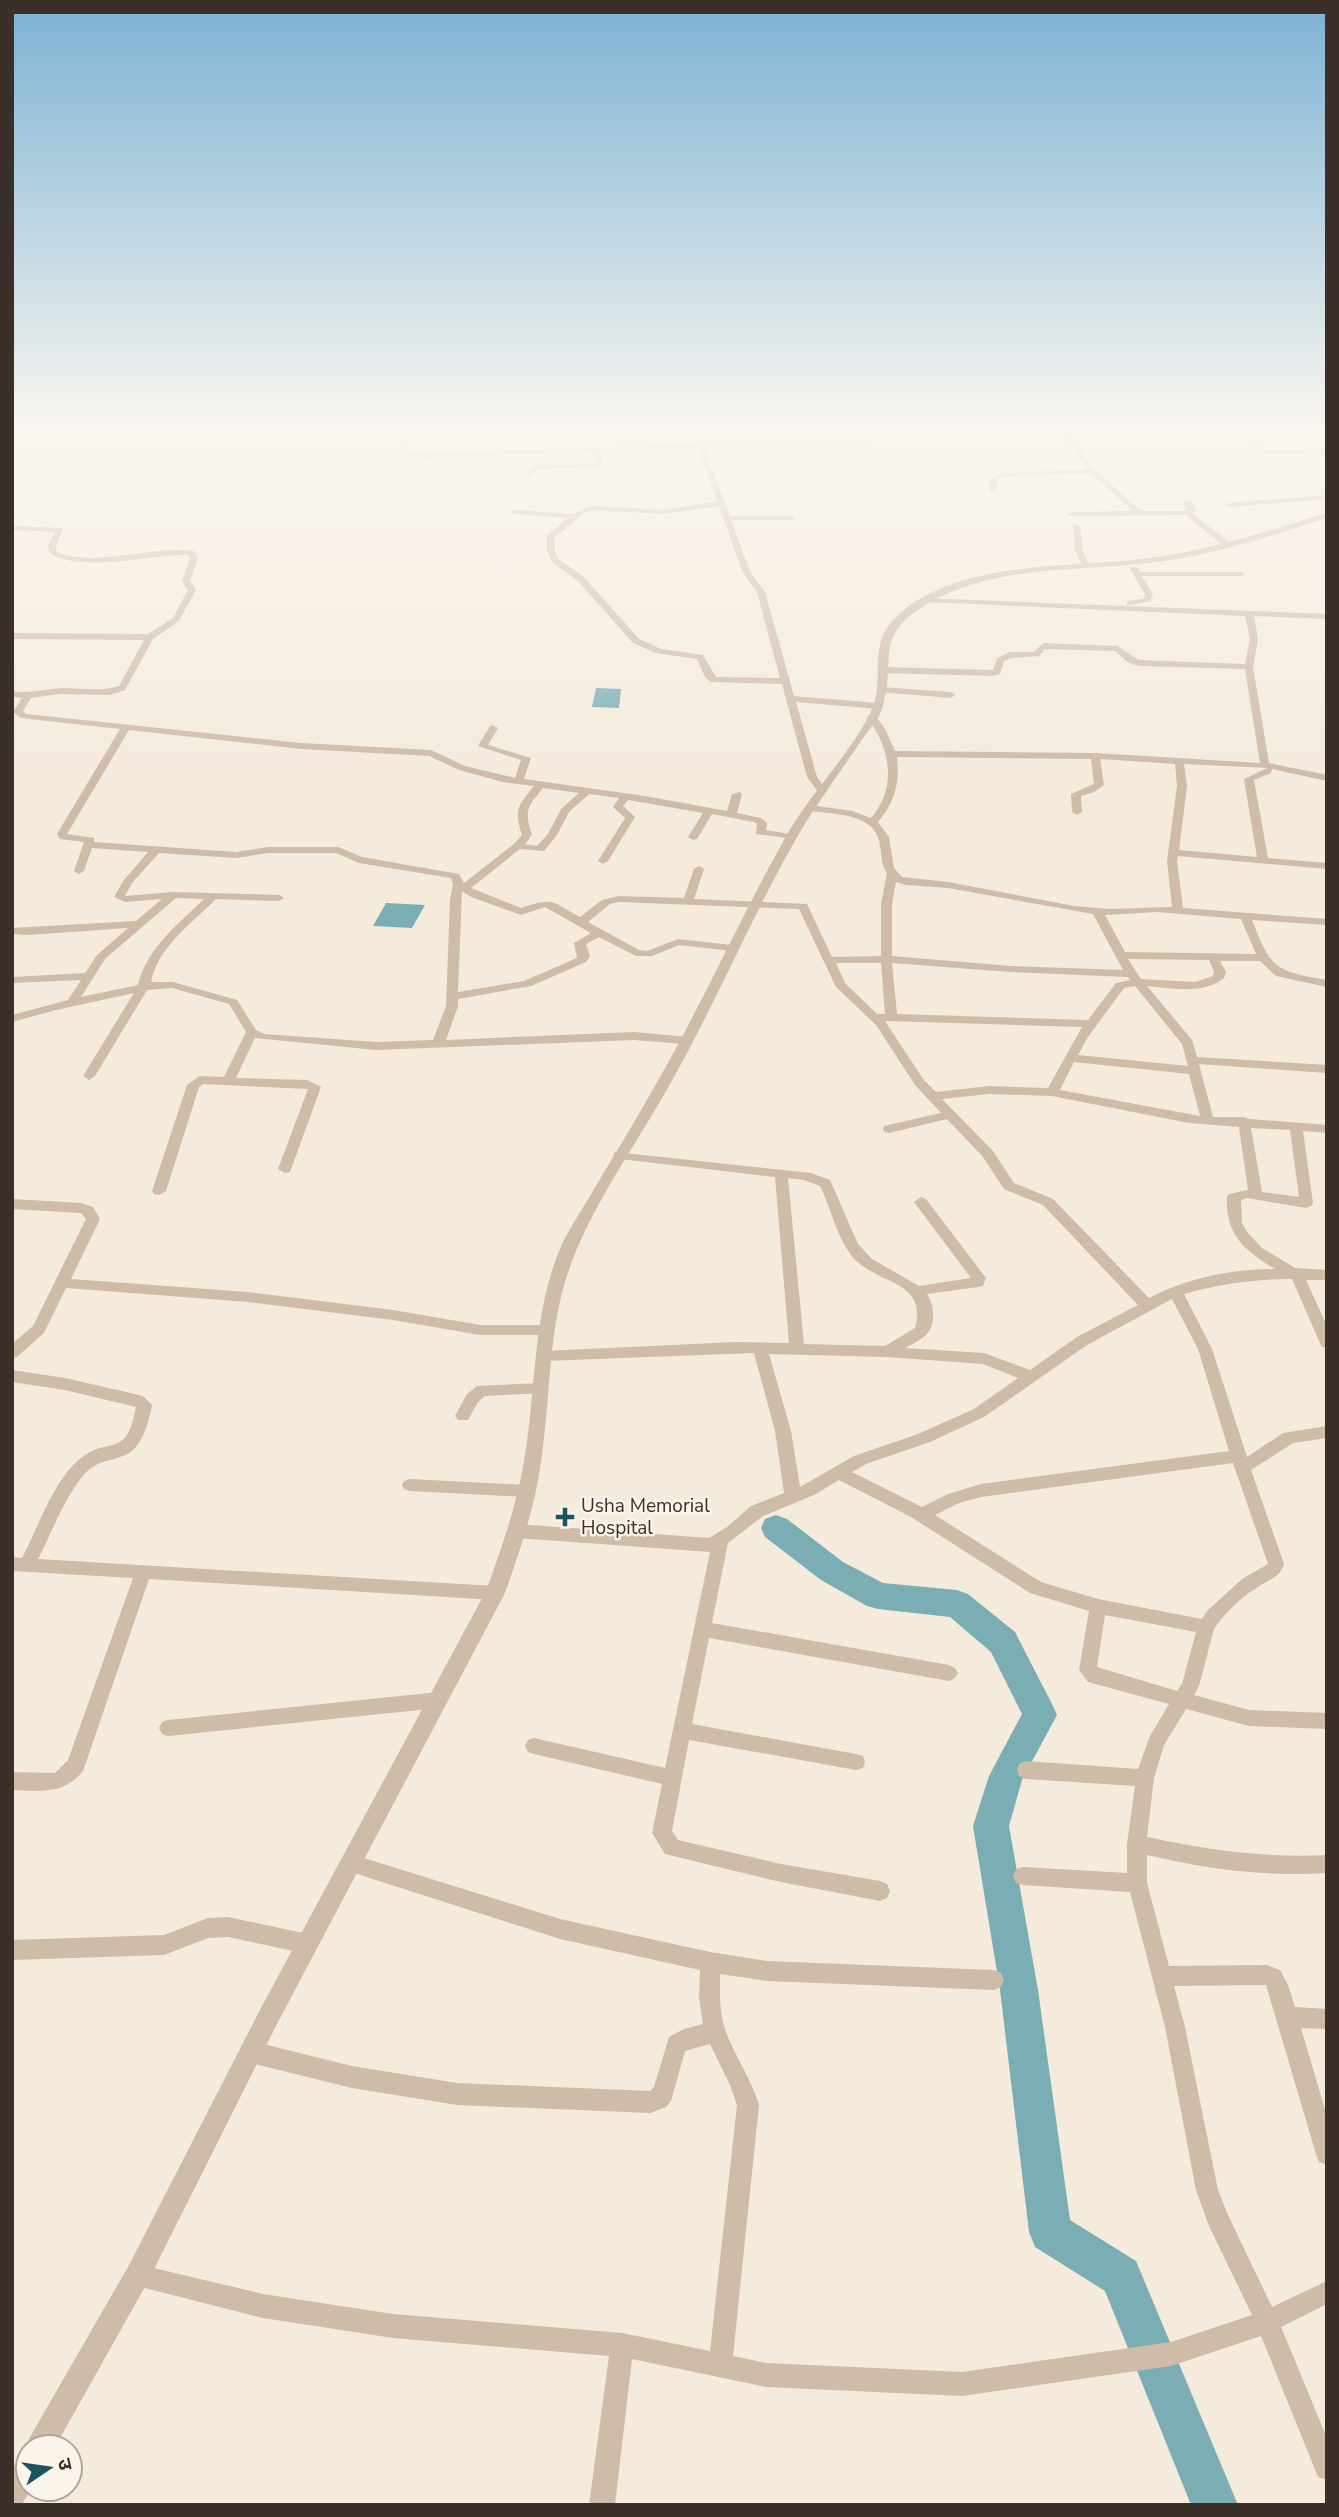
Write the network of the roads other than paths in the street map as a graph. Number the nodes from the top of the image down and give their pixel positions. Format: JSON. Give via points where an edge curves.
{"nodes":[{"id":1,"x":52,"y":545,"type":"edge"},
{"id":2,"x":551,"y":545,"type":"edge"},
{"id":3,"x":738,"y":545,"type":"edge"},
{"id":4,"x":1078,"y":545,"type":"edge"},
{"id":5,"x":1220,"y":545,"type":"edge"},
{"id":6,"x":1086,"y":564,"type":"junction"},
{"id":7,"x":1134,"y":568,"type":"junction"},
{"id":8,"x":1241,"y":574,"type":"dead end"},
{"id":9,"x":927,"y":600,"type":"junction"},
{"id":10,"x":1121,"y":607,"type":"junction"},
{"id":11,"x":1249,"y":613,"type":"junction"},
{"id":12,"x":1327,"y":617,"type":"edge"},
{"id":13,"x":12,"y":636,"type":"edge"},
{"id":14,"x":150,"y":637,"type":"junction"},
{"id":15,"x":1249,"y":667,"type":"junction"},
{"id":16,"x":882,"y":670,"type":"junction"},
{"id":17,"x":786,"y":681,"type":"junction"},
{"id":18,"x":12,"y":694,"type":"edge"},
{"id":19,"x":951,"y":695,"type":"dead end"},
{"id":20,"x":28,"y":696,"type":"junction"},
{"id":21,"x":792,"y":699,"type":"junction"},
{"id":22,"x":877,"y":704,"type":"junction"},
{"id":23,"x":127,"y":726,"type":"junction"},
{"id":24,"x":493,"y":728,"type":"dead end"},
{"id":25,"x":891,"y":754,"type":"junction"},
{"id":26,"x":1095,"y":756,"type":"junction"},
{"id":27,"x":1179,"y":760,"type":"junction"},
{"id":28,"x":1263,"y":765,"type":"junction"},
{"id":29,"x":1327,"y":778,"type":"edge"},
{"id":30,"x":519,"y":781,"type":"junction"},
{"id":31,"x":539,"y":786,"type":"junction"},
{"id":32,"x":586,"y":791,"type":"junction"},
{"id":33,"x":822,"y":791,"type":"junction"},
{"id":34,"x":737,"y":794,"type":"dead end"},
{"id":35,"x":626,"y":796,"type":"junction"},
{"id":36,"x":810,"y":808,"type":"junction"},
{"id":37,"x":708,"y":812,"type":"junction"},
{"id":38,"x":1077,"y":812,"type":"dead end"},
{"id":39,"x":731,"y":816,"type":"junction"},
{"id":40,"x":873,"y":822,"type":"junction"},
{"id":41,"x":693,"y":837,"type":"dead end"},
{"id":42,"x":791,"y":837,"type":"junction"},
{"id":43,"x":88,"y":845,"type":"junction"},
{"id":44,"x":518,"y":846,"type":"junction"},
{"id":45,"x":156,"y":850,"type":"junction"},
{"id":46,"x":1174,"y":853,"type":"junction"},
{"id":47,"x":603,"y":860,"type":"dead end"},
{"id":48,"x":1263,"y":861,"type":"junction"},
{"id":49,"x":1327,"y":866,"type":"edge"},
{"id":50,"x":699,"y":870,"type":"dead end"},
{"id":51,"x":79,"y":871,"type":"dead end"},
{"id":52,"x":892,"y":874,"type":"junction"},
{"id":53,"x":462,"y":885,"type":"junction"},
{"id":54,"x":173,"y":895,"type":"junction"},
{"id":55,"x":212,"y":897,"type":"junction"},
{"id":56,"x":279,"y":898,"type":"dead end"},
{"id":57,"x":688,"y":901,"type":"junction"},
{"id":58,"x":754,"y":904,"type":"junction"},
{"id":59,"x":1178,"y":910,"type":"junction"},
{"id":60,"x":1097,"y":911,"type":"junction"},
{"id":61,"x":1246,"y":918,"type":"junction"},
{"id":62,"x":581,"y":922,"type":"junction"},
{"id":63,"x":1327,"y":922,"type":"edge"},
{"id":64,"x":141,"y":924,"type":"junction"},
{"id":65,"x":12,"y":931,"type":"edge"},
{"id":66,"x":599,"y":933,"type":"junction"},
{"id":67,"x":732,"y":948,"type":"junction"},
{"id":68,"x":1121,"y":955,"type":"junction"},
{"id":69,"x":1213,"y":957,"type":"junction"},
{"id":70,"x":1261,"y":958,"type":"junction"},
{"id":71,"x":888,"y":959,"type":"junction"},
{"id":72,"x":829,"y":960,"type":"junction"},
{"id":73,"x":88,"y":976,"type":"junction"},
{"id":74,"x":1134,"y":978,"type":"junction"},
{"id":75,"x":12,"y":979,"type":"edge"},
{"id":76,"x":1327,"y":984,"type":"edge"},
{"id":77,"x":144,"y":986,"type":"junction"},
{"id":78,"x":452,"y":997,"type":"junction"},
{"id":79,"x":72,"y":1003,"type":"junction"},
{"id":80,"x":891,"y":1016,"type":"junction"},
{"id":81,"x":873,"y":1017,"type":"junction"},
{"id":82,"x":12,"y":1019,"type":"edge"},
{"id":83,"x":1091,"y":1024,"type":"junction"},
{"id":84,"x":253,"y":1031,"type":"junction"},
{"id":85,"x":685,"y":1040,"type":"junction"},
{"id":86,"x":438,"y":1044,"type":"junction"},
{"id":87,"x":1071,"y":1058,"type":"junction"},
{"id":88,"x":1194,"y":1066,"type":"junction"},
{"id":89,"x":1327,"y":1069,"type":"edge"},
{"id":90,"x":89,"y":1076,"type":"dead end"},
{"id":91,"x":228,"y":1081,"type":"junction"},
{"id":92,"x":1052,"y":1092,"type":"junction"},
{"id":93,"x":934,"y":1097,"type":"junction"},
{"id":94,"x":952,"y":1114,"type":"junction"},
{"id":95,"x":1207,"y":1120,"type":"junction"},
{"id":96,"x":1244,"y":1121,"type":"junction"},
{"id":97,"x":1296,"y":1126,"type":"junction"},
{"id":98,"x":889,"y":1129,"type":"dead end"},
{"id":99,"x":1327,"y":1129,"type":"edge"},
{"id":100,"x":620,"y":1154,"type":"junction"},
{"id":101,"x":285,"y":1169,"type":"dead end"},
{"id":102,"x":780,"y":1174,"type":"junction"},
{"id":103,"x":159,"y":1191,"type":"dead end"},
{"id":104,"x":1256,"y":1195,"type":"junction"},
{"id":105,"x":921,"y":1202,"type":"dead end"},
{"id":106,"x":12,"y":1204,"type":"edge"},
{"id":107,"x":1294,"y":1273,"type":"junction"},
{"id":108,"x":1327,"y":1275,"type":"edge"},
{"id":109,"x":63,"y":1283,"type":"junction"},
{"id":110,"x":916,"y":1291,"type":"junction"},
{"id":111,"x":1175,"y":1292,"type":"junction"},
{"id":112,"x":1147,"y":1305,"type":"junction"},
{"id":113,"x":547,"y":1330,"type":"junction"},
{"id":114,"x":1327,"y":1343,"type":"edge"},
{"id":115,"x":760,"y":1348,"type":"junction"},
{"id":116,"x":797,"y":1349,"type":"junction"},
{"id":117,"x":12,"y":1353,"type":"edge"},
{"id":118,"x":886,"y":1353,"type":"junction"},
{"id":119,"x":544,"y":1356,"type":"junction"},
{"id":120,"x":12,"y":1376,"type":"edge"},
{"id":121,"x":1030,"y":1376,"type":"junction"},
{"id":122,"x":541,"y":1389,"type":"junction"},
{"id":123,"x":463,"y":1416,"type":"dead end"},
{"id":124,"x":1327,"y":1432,"type":"edge"},
{"id":125,"x":1241,"y":1462,"type":"junction"},
{"id":126,"x":837,"y":1472,"type":"junction"},
{"id":127,"x":410,"y":1485,"type":"dead end"},
{"id":128,"x":526,"y":1491,"type":"junction"},
{"id":129,"x":793,"y":1496,"type":"junction"},
{"id":130,"x":919,"y":1514,"type":"junction"},
{"id":131,"x":517,"y":1531,"type":"junction"},
{"id":132,"x":720,"y":1542,"type":"junction"},
{"id":133,"x":20,"y":1564,"type":"edge"},
{"id":134,"x":143,"y":1573,"type":"junction"},
{"id":135,"x":495,"y":1593,"type":"junction"},
{"id":136,"x":1098,"y":1606,"type":"junction"},
{"id":137,"x":1206,"y":1627,"type":"junction"},
{"id":138,"x":703,"y":1629,"type":"junction"},
{"id":139,"x":949,"y":1673,"type":"dead end"},
{"id":140,"x":439,"y":1700,"type":"junction"},
{"id":141,"x":1182,"y":1701,"type":"junction"},
{"id":142,"x":1327,"y":1721,"type":"edge"},
{"id":143,"x":168,"y":1728,"type":"dead end"},
{"id":144,"x":682,"y":1730,"type":"junction"},
{"id":145,"x":534,"y":1746,"type":"dead end"},
{"id":146,"x":856,"y":1762,"type":"dead end"},
{"id":147,"x":1026,"y":1770,"type":"dead end"},
{"id":148,"x":673,"y":1778,"type":"junction"},
{"id":149,"x":1145,"y":1778,"type":"junction"},
{"id":150,"x":12,"y":1781,"type":"edge"},
{"id":151,"x":1137,"y":1844,"type":"junction"},
{"id":152,"x":351,"y":1863,"type":"junction"},
{"id":153,"x":1327,"y":1864,"type":"edge"},
{"id":154,"x":1023,"y":1876,"type":"dead end"},
{"id":155,"x":1137,"y":1883,"type":"junction"},
{"id":156,"x":880,"y":1891,"type":"dead end"},
{"id":157,"x":308,"y":1944,"type":"junction"},
{"id":158,"x":12,"y":1950,"type":"edge"},
{"id":159,"x":710,"y":1962,"type":"junction"},
{"id":160,"x":1163,"y":1976,"type":"junction"},
{"id":161,"x":994,"y":1980,"type":"dead end"},
{"id":162,"x":1287,"y":2017,"type":"junction"},
{"id":163,"x":1327,"y":2020,"type":"edge"},
{"id":164,"x":715,"y":2032,"type":"junction"},
{"id":165,"x":251,"y":2052,"type":"junction"},
{"id":166,"x":1327,"y":2154,"type":"edge"},
{"id":167,"x":137,"y":2276,"type":"junction"},
{"id":168,"x":1327,"y":2292,"type":"edge"},
{"id":169,"x":1267,"y":2322,"type":"junction"},
{"id":170,"x":622,"y":2345,"type":"junction"},
{"id":171,"x":720,"y":2365,"type":"junction"},
{"id":172,"x":48,"y":2433,"type":"edge"},
{"id":173,"x":1327,"y":2468,"type":"edge"},
{"id":174,"x":602,"y":2505,"type":"edge"}],
"edges":[{"from":1,"to":14,"type":"street","via":[[62,557],[194,555],[186,581],[191,590],[176,619]]},
{"from":2,"to":17,"type":"street","via":[[555,560],[580,579],[641,645],[700,657],[714,680]]},
{"from":3,"to":17,"type":"street","via":[[746,571],[761,592]]},
{"from":4,"to":6,"type":"street"},
{"from":5,"to":7,"type":"street"},
{"from":6,"to":7,"type":"street"},
{"from":6,"to":9,"type":"street","via":[[993,578]]},
{"from":7,"to":8,"type":"street"},
{"from":7,"to":10,"type":"street","via":[[1149,590],[1147,599]]},
{"from":9,"to":10,"type":"street"},
{"from":9,"to":16,"type":"street","via":[[892,626]]},
{"from":10,"to":11,"type":"street"},
{"from":11,"to":12,"type":"street"},
{"from":11,"to":15,"type":"street","via":[[1254,639]]},
{"from":13,"to":14,"type":"street"},
{"from":14,"to":20,"type":"street","via":[[119,690]]},
{"from":15,"to":16,"type":"street","via":[[1139,663],[1116,649],[1043,646],[1035,654],[1005,656],[994,673]]},
{"from":15,"to":28,"type":"street"},
{"from":16,"to":22,"type":"street"},
{"from":17,"to":21,"type":"street"},
{"from":18,"to":20,"type":"street"},
{"from":19,"to":22,"type":"street"},
{"from":20,"to":23,"type":"street","via":[[20,715]]},
{"from":21,"to":22,"type":"street"},
{"from":21,"to":33,"type":"street","via":[[812,777]]},
{"from":22,"to":25,"type":"street"},
{"from":22,"to":33,"type":"street"},
{"from":23,"to":30,"type":"street","via":[[301,746],[431,752],[463,768]]},
{"from":23,"to":43,"type":"street","via":[[62,834],[89,839]]},
{"from":24,"to":30,"type":"street","via":[[483,747],[526,758]]},
{"from":25,"to":26,"type":"street"},
{"from":25,"to":40,"type":"street","via":[[895,769],[888,805]]},
{"from":26,"to":27,"type":"street"},
{"from":26,"to":38,"type":"street","via":[[1099,785],[1076,794]]},
{"from":27,"to":28,"type":"street"},
{"from":27,"to":46,"type":"street","via":[[1182,786]]},
{"from":28,"to":29,"type":"street"},
{"from":28,"to":48,"type":"street","via":[[1268,771],[1249,779]]},
{"from":30,"to":31,"type":"street"},
{"from":31,"to":32,"type":"street"},
{"from":31,"to":44,"type":"street","via":[[522,807],[527,830]]},
{"from":32,"to":35,"type":"street"},
{"from":32,"to":44,"type":"street","via":[[565,811],[540,849]]},
{"from":33,"to":36,"type":"street"},
{"from":34,"to":39,"type":"street"},
{"from":35,"to":37,"type":"street"},
{"from":35,"to":47,"type":"street","via":[[618,807],[630,817]]},
{"from":36,"to":40,"type":"street"},
{"from":36,"to":42,"type":"street"},
{"from":37,"to":39,"type":"street"},
{"from":37,"to":41,"type":"street"},
{"from":39,"to":42,"type":"street","via":[[760,821],[760,832]]},
{"from":40,"to":52,"type":"street","via":[[884,837]]},
{"from":42,"to":58,"type":"street"},
{"from":43,"to":45,"type":"street"},
{"from":43,"to":51,"type":"street"},
{"from":44,"to":53,"type":"street"},
{"from":45,"to":53,"type":"street","via":[[236,855],[338,849],[359,860],[451,875]]},
{"from":45,"to":54,"type":"street","via":[[119,898]]},
{"from":46,"to":48,"type":"street"},
{"from":46,"to":59,"type":"street"},
{"from":48,"to":49,"type":"street"},
{"from":50,"to":57,"type":"street"},
{"from":52,"to":60,"type":"street","via":[[906,882]]},
{"from":52,"to":71,"type":"street"},
{"from":53,"to":62,"type":"street","via":[[475,895],[521,912],[546,903]]},
{"from":53,"to":78,"type":"street","via":[[455,900]]},
{"from":54,"to":55,"type":"street"},
{"from":54,"to":64,"type":"street"},
{"from":55,"to":56,"type":"street"},
{"from":55,"to":77,"type":"street","via":[[165,945],[145,976]]},
{"from":57,"to":58,"type":"street"},
{"from":57,"to":62,"type":"street","via":[[613,900]]},
{"from":58,"to":67,"type":"street"},
{"from":58,"to":72,"type":"street","via":[[803,906]]},
{"from":59,"to":60,"type":"street"},
{"from":59,"to":61,"type":"street"},
{"from":60,"to":68,"type":"street"},
{"from":61,"to":63,"type":"street"},
{"from":61,"to":70,"type":"street"},
{"from":62,"to":66,"type":"street"},
{"from":64,"to":65,"type":"street"},
{"from":64,"to":73,"type":"street","via":[[101,957]]},
{"from":66,"to":67,"type":"street","via":[[643,954],[678,942]]},
{"from":66,"to":78,"type":"street","via":[[580,943],[582,960],[536,981]]},
{"from":67,"to":85,"type":"street"},
{"from":68,"to":69,"type":"street"},
{"from":68,"to":74,"type":"street"},
{"from":69,"to":70,"type":"street"},
{"from":69,"to":74,"type":"street","via":[[1218,978],[1204,984]]},
{"from":70,"to":76,"type":"street","via":[[1284,975]]},
{"from":71,"to":72,"type":"street"},
{"from":71,"to":74,"type":"street"},
{"from":71,"to":80,"type":"street"},
{"from":72,"to":81,"type":"street","via":[[840,985]]},
{"from":73,"to":75,"type":"street"},
{"from":73,"to":79,"type":"street"},
{"from":74,"to":83,"type":"street","via":[[1120,985]]},
{"from":74,"to":88,"type":"street","via":[[1182,1034]]},
{"from":77,"to":79,"type":"street"},
{"from":77,"to":84,"type":"street","via":[[173,985],[233,1002]]},
{"from":77,"to":90,"type":"street"},
{"from":78,"to":86,"type":"street"},
{"from":79,"to":82,"type":"street"},
{"from":80,"to":81,"type":"street"},
{"from":80,"to":83,"type":"street"},
{"from":81,"to":93,"type":"street"},
{"from":83,"to":87,"type":"street"},
{"from":84,"to":86,"type":"street","via":[[261,1037],[359,1046]]},
{"from":84,"to":91,"type":"street"},
{"from":85,"to":86,"type":"street","via":[[624,1036]]},
{"from":85,"to":100,"type":"street"},
{"from":87,"to":88,"type":"street"},
{"from":87,"to":92,"type":"street"},
{"from":88,"to":89,"type":"street"},
{"from":88,"to":95,"type":"street"},
{"from":91,"to":101,"type":"street","via":[[315,1087]]},
{"from":91,"to":103,"type":"street","via":[[200,1080],[193,1085]]},
{"from":92,"to":93,"type":"street","via":[[989,1090]]},
{"from":92,"to":95,"type":"street"},
{"from":93,"to":94,"type":"street"},
{"from":94,"to":98,"type":"street"},
{"from":94,"to":112,"type":"street","via":[[1009,1186],[1048,1202]]},
{"from":95,"to":96,"type":"street"},
{"from":96,"to":97,"type":"street"},
{"from":96,"to":104,"type":"street"},
{"from":97,"to":99,"type":"street"},
{"from":97,"to":104,"type":"street","via":[[1307,1200]]},
{"from":100,"to":102,"type":"street"},
{"from":100,"to":113,"type":"street","via":[[571,1242]]},
{"from":102,"to":110,"type":"street","via":[[825,1183],[857,1253]]},
{"from":102,"to":116,"type":"street"},
{"from":104,"to":107,"type":"street","via":[[1234,1197],[1236,1230],[1252,1247]]},
{"from":105,"to":110,"type":"street","via":[[979,1278],[978,1282]]},
{"from":106,"to":109,"type":"street","via":[[81,1208],[92,1213]]},
{"from":107,"to":108,"type":"street"},
{"from":107,"to":111,"type":"street","via":[[1221,1279]]},
{"from":107,"to":114,"type":"street"},
{"from":109,"to":113,"type":"street","via":[[248,1297],[480,1330]]},
{"from":109,"to":117,"type":"street","via":[[40,1329]]},
{"from":110,"to":118,"type":"street","via":[[926,1311],[922,1331]]},
{"from":111,"to":112,"type":"street"},
{"from":111,"to":125,"type":"street","via":[[1205,1349]]},
{"from":112,"to":121,"type":"street"},
{"from":113,"to":119,"type":"street"},
{"from":115,"to":116,"type":"street"},
{"from":115,"to":119,"type":"street"},
{"from":115,"to":129,"type":"street","via":[[783,1431]]},
{"from":116,"to":118,"type":"street"},
{"from":118,"to":121,"type":"street","via":[[984,1359]]},
{"from":119,"to":122,"type":"street"},
{"from":120,"to":133,"type":"street","via":[[65,1384],[144,1405],[132,1444],[83,1464]]},
{"from":121,"to":126,"type":"street","via":[[959,1423]]},
{"from":122,"to":123,"type":"street","via":[[482,1390]]},
{"from":122,"to":128,"type":"street"},
{"from":124,"to":125,"type":"street","via":[[1289,1437]]},
{"from":125,"to":130,"type":"street","via":[[993,1486]]},
{"from":125,"to":137,"type":"street","via":[[1276,1564],[1274,1570],[1248,1584]]},
{"from":126,"to":129,"type":"street"},
{"from":126,"to":130,"type":"street"},
{"from":127,"to":128,"type":"street"},
{"from":128,"to":131,"type":"street"},
{"from":129,"to":132,"type":"street","via":[[757,1511]]},
{"from":130,"to":136,"type":"street","via":[[1017,1579]]},
{"from":131,"to":132,"type":"street","via":[[704,1546]]},
{"from":131,"to":135,"type":"street"},
{"from":132,"to":138,"type":"street"},
{"from":133,"to":134,"type":"street"},
{"from":134,"to":135,"type":"street"},
{"from":134,"to":150,"type":"street","via":[[76,1765],[64,1781]]},
{"from":135,"to":140,"type":"street"},
{"from":136,"to":137,"type":"street"},
{"from":136,"to":141,"type":"street","via":[[1090,1674]]},
{"from":137,"to":141,"type":"street"},
{"from":138,"to":139,"type":"street"},
{"from":138,"to":144,"type":"street"},
{"from":140,"to":143,"type":"street"},
{"from":140,"to":152,"type":"street"},
{"from":141,"to":142,"type":"street","via":[[1263,1721]]},
{"from":141,"to":149,"type":"street","via":[[1156,1742]]},
{"from":144,"to":146,"type":"street"},
{"from":144,"to":148,"type":"street"},
{"from":145,"to":148,"type":"street"},
{"from":147,"to":149,"type":"street"},
{"from":148,"to":156,"type":"street","via":[[662,1833],[672,1848]]},
{"from":149,"to":151,"type":"street"},
{"from":151,"to":153,"type":"street","via":[[1242,1865]]},
{"from":151,"to":155,"type":"street"},
{"from":152,"to":157,"type":"street"},
{"from":152,"to":159,"type":"street","via":[[560,1929]]},
{"from":154,"to":155,"type":"street"},
{"from":155,"to":160,"type":"street"},
{"from":157,"to":158,"type":"street","via":[[228,1927],[208,1928],[164,1945]]},
{"from":157,"to":165,"type":"street"},
{"from":159,"to":161,"type":"street","via":[[767,1971]]},
{"from":159,"to":164,"type":"street"},
{"from":160,"to":162,"type":"street","via":[[1267,1975],[1278,1984]]},
{"from":160,"to":169,"type":"street","via":[[1207,2190]]},
{"from":162,"to":163,"type":"street"},
{"from":162,"to":166,"type":"street"},
{"from":164,"to":165,"type":"street","via":[[677,2044],[663,2094],[650,2102],[457,2094],[352,2077]]},
{"from":164,"to":171,"type":"street","via":[[748,2105]]},
{"from":165,"to":167,"type":"street"},
{"from":167,"to":170,"type":"street","via":[[264,2306],[393,2326]]},
{"from":167,"to":172,"type":"street"},
{"from":168,"to":169,"type":"street"},
{"from":169,"to":171,"type":"street","via":[[1171,2354],[962,2384],[766,2375]]},
{"from":169,"to":173,"type":"street"},
{"from":170,"to":171,"type":"street"},
{"from":170,"to":174,"type":"street"}]}
